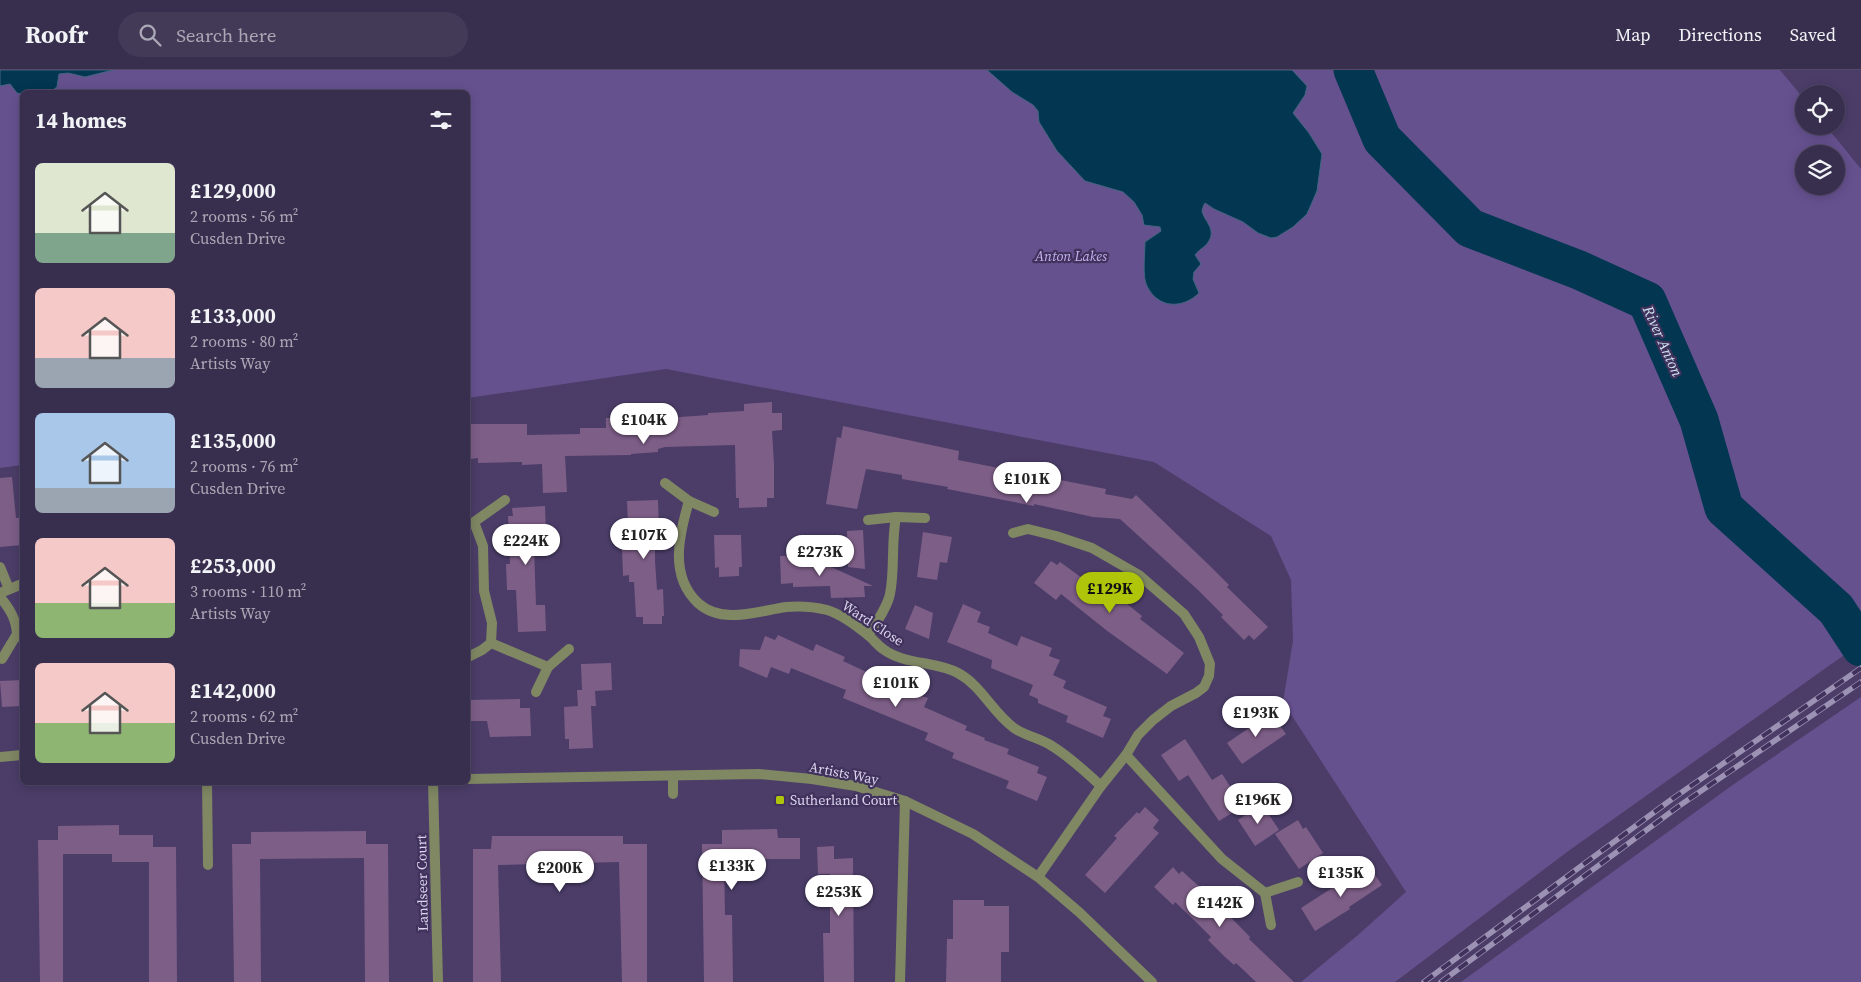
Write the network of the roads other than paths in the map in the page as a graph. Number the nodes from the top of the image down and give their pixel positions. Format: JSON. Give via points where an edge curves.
{"nodes":[{"id":1,"x":664,"y":483,"type":"dead end"},
{"id":2,"x":505,"y":500,"type":"dead end"},
{"id":3,"x":689,"y":501,"type":"junction"},
{"id":4,"x":714,"y":512,"type":"dead end"},
{"id":5,"x":896,"y":517,"type":"junction"},
{"id":6,"x":925,"y":518,"type":"dead end"},
{"id":7,"x":868,"y":520,"type":"dead end"},
{"id":8,"x":471,"y":524,"type":"edge"},
{"id":9,"x":1013,"y":534,"type":"dead end"},
{"id":10,"x":0,"y":567,"type":"edge"},
{"id":11,"x":20,"y":585,"type":"edge"},
{"id":12,"x":5,"y":591,"type":"edge"},
{"id":13,"x":0,"y":597,"type":"edge"},
{"id":14,"x":868,"y":635,"type":"junction"},
{"id":15,"x":20,"y":636,"type":"edge"},
{"id":16,"x":491,"y":643,"type":"junction"},
{"id":17,"x":569,"y":649,"type":"dead end"},
{"id":18,"x":470,"y":655,"type":"edge"},
{"id":19,"x":2,"y":659,"type":"dead end"},
{"id":20,"x":548,"y":667,"type":"junction"},
{"id":21,"x":536,"y":692,"type":"dead end"},
{"id":22,"x":20,"y":755,"type":"edge"},
{"id":23,"x":1126,"y":755,"type":"junction"},
{"id":24,"x":0,"y":757,"type":"edge"},
{"id":25,"x":673,"y":776,"type":"junction"},
{"id":26,"x":470,"y":779,"type":"edge"},
{"id":27,"x":207,"y":785,"type":"edge"},
{"id":28,"x":434,"y":785,"type":"edge"},
{"id":29,"x":1102,"y":786,"type":"junction"},
{"id":30,"x":673,"y":794,"type":"dead end"},
{"id":31,"x":906,"y":801,"type":"junction"},
{"id":32,"x":208,"y":865,"type":"dead end"},
{"id":33,"x":1038,"y":877,"type":"junction"},
{"id":34,"x":1298,"y":882,"type":"dead end"},
{"id":35,"x":1265,"y":893,"type":"junction"},
{"id":36,"x":1271,"y":925,"type":"dead end"},
{"id":37,"x":438,"y":982,"type":"edge"},
{"id":38,"x":900,"y":982,"type":"edge"},
{"id":39,"x":1152,"y":982,"type":"edge"}],
"edges":[{"from":1,"to":3,"type":"street"},
{"from":2,"to":8,"type":"street"},
{"from":3,"to":4,"type":"street"},
{"from":3,"to":14,"type":"street","name":"Ward Close","via":[[679,536],[679,558],[686,591],[700,605],[719,614],[750,615],[787,607],[828,611]]},
{"from":5,"to":6,"type":"street"},
{"from":5,"to":7,"type":"street"},
{"from":5,"to":14,"type":"street","via":[[889,596]]},
{"from":8,"to":16,"type":"street","via":[[483,546],[484,591],[492,623]]},
{"from":9,"to":23,"type":"street","via":[[1028,529],[1056,536],[1115,560],[1184,614],[1199,637],[1210,664],[1204,687],[1153,720],[1138,735]]},
{"from":10,"to":12,"type":"street"},
{"from":11,"to":12,"type":"street"},
{"from":13,"to":15,"type":"street","via":[[10,609]]},
{"from":14,"to":29,"type":"street","name":"Ward Close","via":[[883,649],[901,658],[956,672],[975,684],[1002,719],[1016,730],[1052,746]]},
{"from":15,"to":19,"type":"street"},
{"from":16,"to":18,"type":"street"},
{"from":16,"to":20,"type":"street"},
{"from":17,"to":20,"type":"street"},
{"from":20,"to":21,"type":"street"},
{"from":22,"to":24,"type":"street"},
{"from":23,"to":29,"type":"street"},
{"from":23,"to":35,"type":"street","via":[[1222,859]]},
{"from":25,"to":26,"type":"street","name":"Artists Way"},
{"from":25,"to":30,"type":"street"},
{"from":25,"to":31,"type":"street","name":"Artists Way","via":[[759,774],[812,779],[856,786]]},
{"from":27,"to":32,"type":"street"},
{"from":28,"to":37,"type":"street","name":"Landseer Court"},
{"from":29,"to":33,"type":"street"},
{"from":31,"to":33,"type":"street","name":"Artists Way","via":[[973,834]]},
{"from":31,"to":38,"type":"street"},
{"from":33,"to":39,"type":"street","name":"Artists Way"},
{"from":34,"to":35,"type":"street"},
{"from":35,"to":36,"type":"street"}]}
